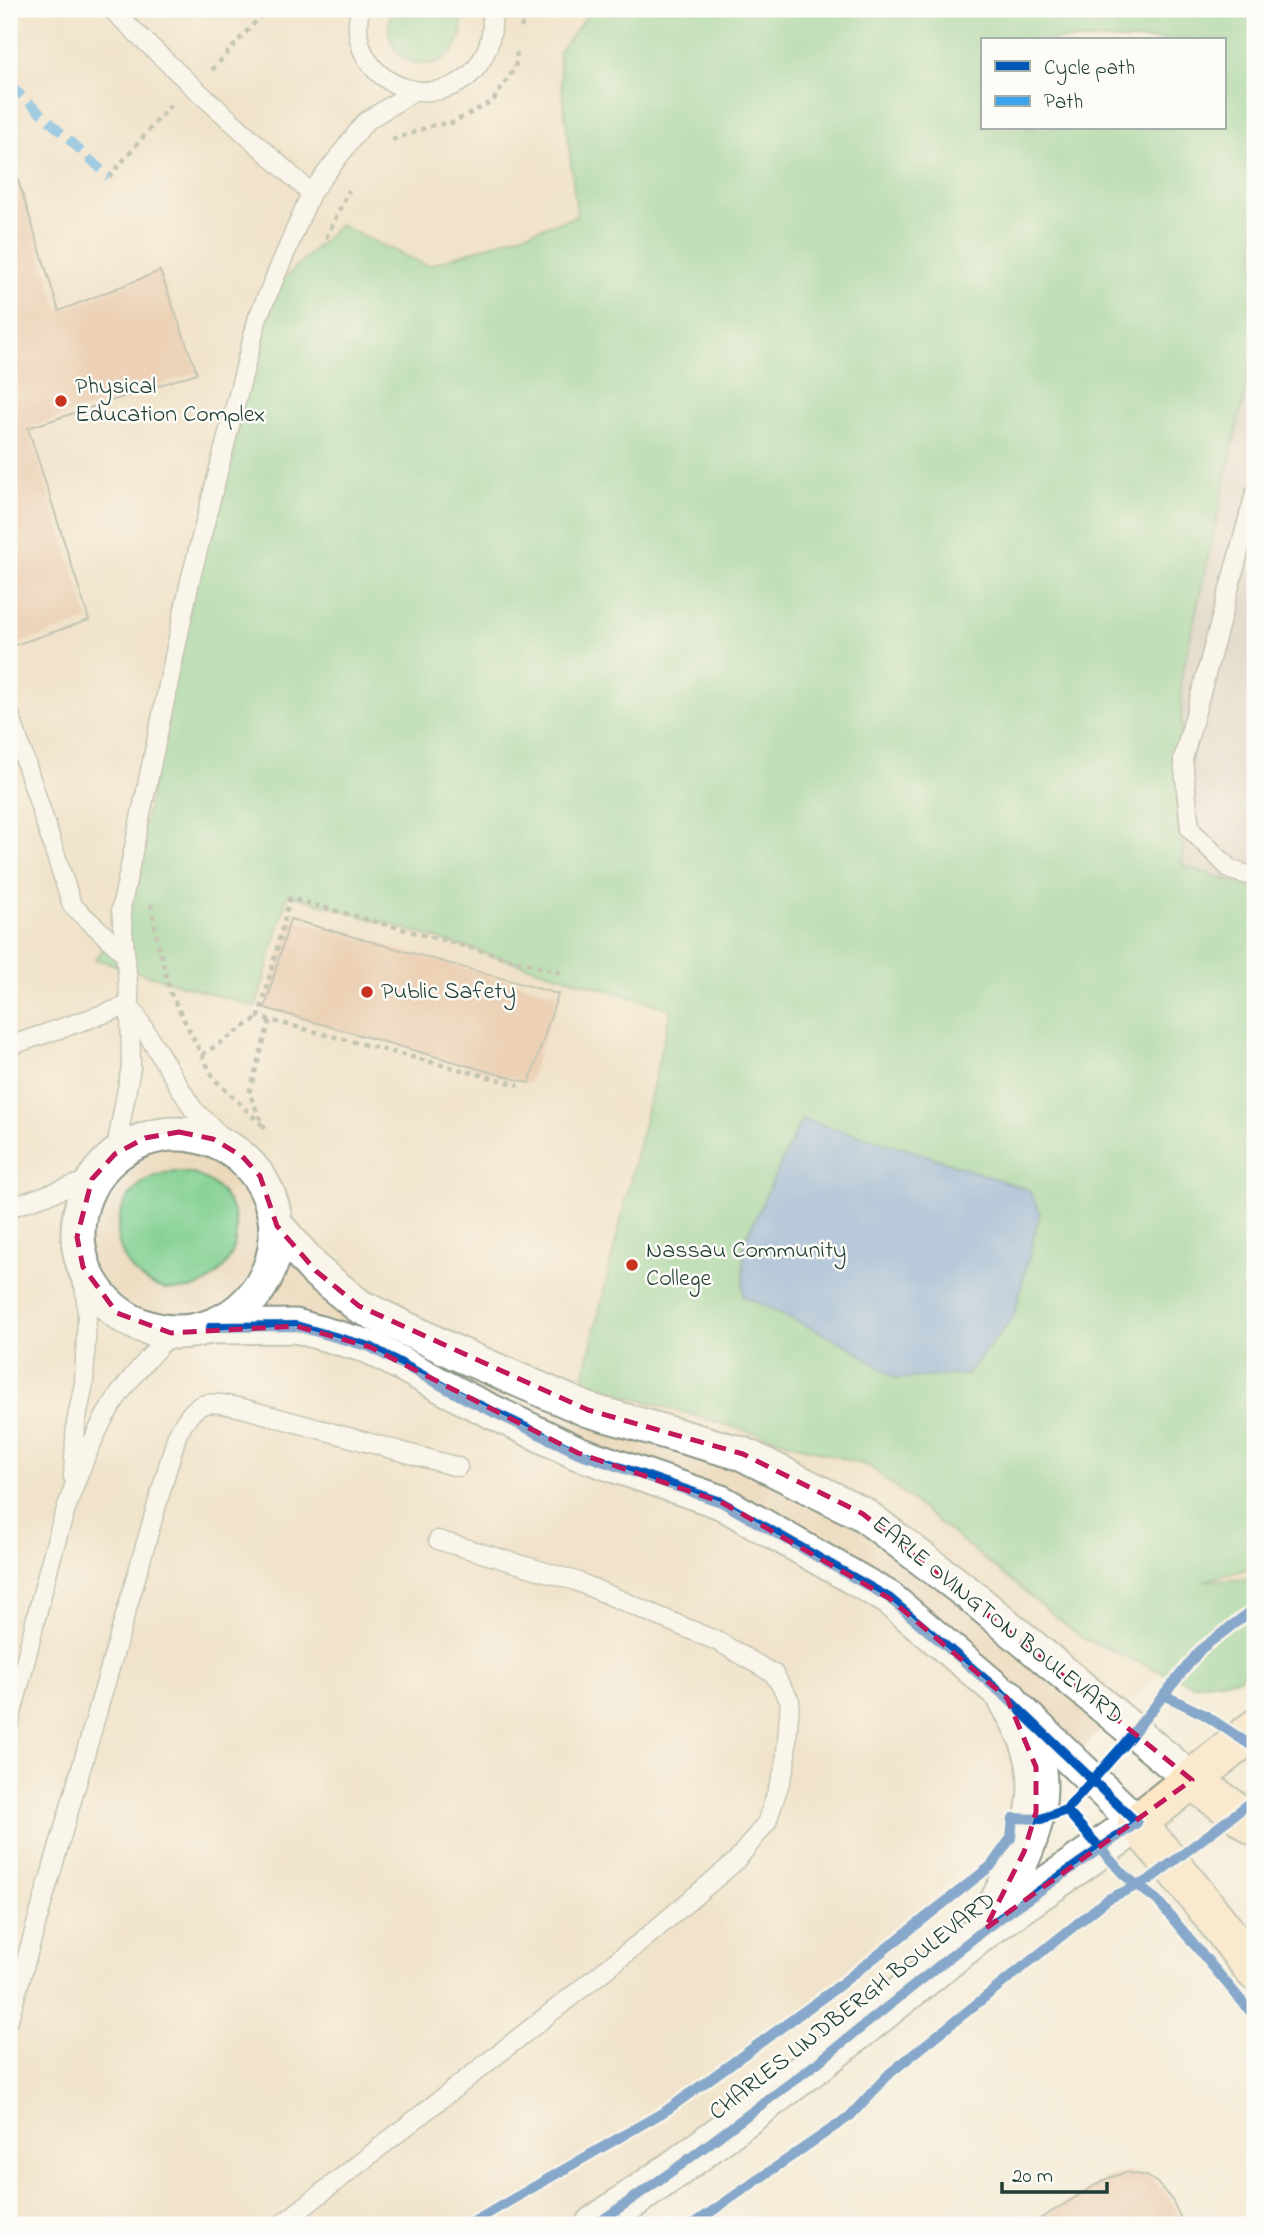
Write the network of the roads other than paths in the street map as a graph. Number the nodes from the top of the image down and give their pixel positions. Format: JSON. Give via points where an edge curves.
{"nodes":[{"id":1,"x":111,"y":9,"type":"edge"},
{"id":2,"x":492,"y":10,"type":"edge"},
{"id":3,"x":357,"y":13,"type":"edge"},
{"id":4,"x":414,"y":91,"type":"junction"},
{"id":5,"x":311,"y":193,"type":"junction"},
{"id":6,"x":1255,"y":494,"type":"edge"},
{"id":7,"x":9,"y":711,"type":"edge"},
{"id":8,"x":1255,"y":877,"type":"edge"},
{"id":9,"x":125,"y":954,"type":"junction"},
{"id":10,"x":130,"y":1005,"type":"junction"},
{"id":11,"x":9,"y":1046,"type":"edge"},
{"id":12,"x":115,"y":1154,"type":"junction"},
{"id":13,"x":242,"y":1156,"type":"junction"},
{"id":14,"x":92,"y":1179,"type":"junction"},
{"id":15,"x":9,"y":1208,"type":"edge"},
{"id":16,"x":277,"y":1226,"type":"junction"},
{"id":17,"x":83,"y":1266,"type":"junction"},
{"id":18,"x":211,"y":1327,"type":"junction"},
{"id":19,"x":171,"y":1333,"type":"junction"},
{"id":20,"x":517,"y":1401,"type":"junction"},
{"id":21,"x":458,"y":1467,"type":"dead end"},
{"id":22,"x":72,"y":1488,"type":"junction"},
{"id":23,"x":438,"y":1540,"type":"dead end"},
{"id":24,"x":1007,"y":1698,"type":"junction"},
{"id":25,"x":9,"y":1724,"type":"edge"},
{"id":26,"x":1255,"y":1729,"type":"edge"},
{"id":27,"x":1192,"y":1780,"type":"junction"},
{"id":28,"x":1137,"y":1823,"type":"junction"},
{"id":29,"x":1255,"y":1826,"type":"edge"},
{"id":30,"x":985,"y":1929,"type":"junction"},
{"id":31,"x":1255,"y":1971,"type":"edge"},
{"id":32,"x":9,"y":2019,"type":"edge"},
{"id":33,"x":281,"y":2225,"type":"edge"},
{"id":34,"x":595,"y":2225,"type":"edge"}],
"edges":[{"from":1,"to":5,"type":"lane"},
{"from":2,"to":4,"type":"lane","via":[[492,35],[471,74],[452,87]]},
{"from":3,"to":4,"type":"lane","via":[[360,44],[370,65],[387,81]]},
{"from":4,"to":5,"type":"lane","via":[[365,121]]},
{"from":5,"to":9,"type":"lane","via":[[258,317],[190,581],[121,909]]},
{"from":6,"to":8,"type":"lane","via":[[1183,759],[1190,829],[1230,870]]},
{"from":7,"to":9,"type":"lane","via":[[72,905]]},
{"from":9,"to":10,"type":"lane"},
{"from":10,"to":11,"type":"lane"},
{"from":10,"to":12,"type":"lane","via":[[131,1067]]},
{"from":10,"to":13,"type":"lane","via":[[193,1109]]},
{"from":12,"to":13,"type":"street","via":[[145,1138],[179,1132],[213,1139]]},
{"from":12,"to":14,"type":"street"},
{"from":13,"to":16,"type":"street","via":[[260,1176],[272,1200]]},
{"from":14,"to":15,"type":"lane"},
{"from":14,"to":17,"type":"street","via":[[80,1207],[77,1237]]},
{"from":16,"to":18,"type":"street","via":[[274,1258],[261,1288],[239,1311]]},
{"from":16,"to":20,"type":"street","name":"EARLE OVINGTON BOULEVARD","via":[[316,1271],[359,1306]]},
{"from":17,"to":19,"type":"street","via":[[96,1292],[117,1313],[143,1327]]},
{"from":17,"to":22,"type":"lane","via":[[88,1315]]},
{"from":18,"to":19,"type":"street"},
{"from":18,"to":20,"type":"street","name":"EARLE OVINGTON BOULEVARD","via":[[296,1326],[370,1347]]},
{"from":19,"to":22,"type":"lane","via":[[134,1375],[101,1424]]},
{"from":20,"to":24,"type":"street","name":"EARLE OVINGTON BOULEVARD","via":[[578,1453],[721,1502],[889,1598]]},
{"from":20,"to":27,"type":"street","name":"EARLE OVINGTON BOULEVARD","via":[[588,1410],[743,1454],[863,1514],[970,1595]]},
{"from":21,"to":32,"type":"lane","via":[[242,1408],[210,1402],[190,1412],[177,1435]]},
{"from":22,"to":25,"type":"lane"},
{"from":23,"to":33,"type":"lane","via":[[576,1581],[719,1642],[774,1674],[790,1701],[785,1767],[767,1822],[736,1861],[643,1940]]},
{"from":24,"to":28,"type":"street","name":"EARLE OVINGTON BOULEVARD"},
{"from":24,"to":30,"type":"street","via":[[1026,1732],[1036,1767],[1036,1812],[1024,1852]]},
{"from":26,"to":27,"type":"main road","name":"CHARLES LINDBERGH BOULEVARD"},
{"from":27,"to":28,"type":"main road","name":"CHARLES LINDBERGH BOULEVARD"},
{"from":27,"to":29,"type":"main road","name":"EARLE OVINGTON BOULEVARD"},
{"from":28,"to":30,"type":"street","name":"CHARLES LINDBERGH BOULEVARD"},
{"from":28,"to":31,"type":"main road","name":"EARLE OVINGTON BOULEVARD"},
{"from":30,"to":34,"type":"street","name":"CHARLES LINDBERGH BOULEVARD","via":[[817,2063]]}]}
